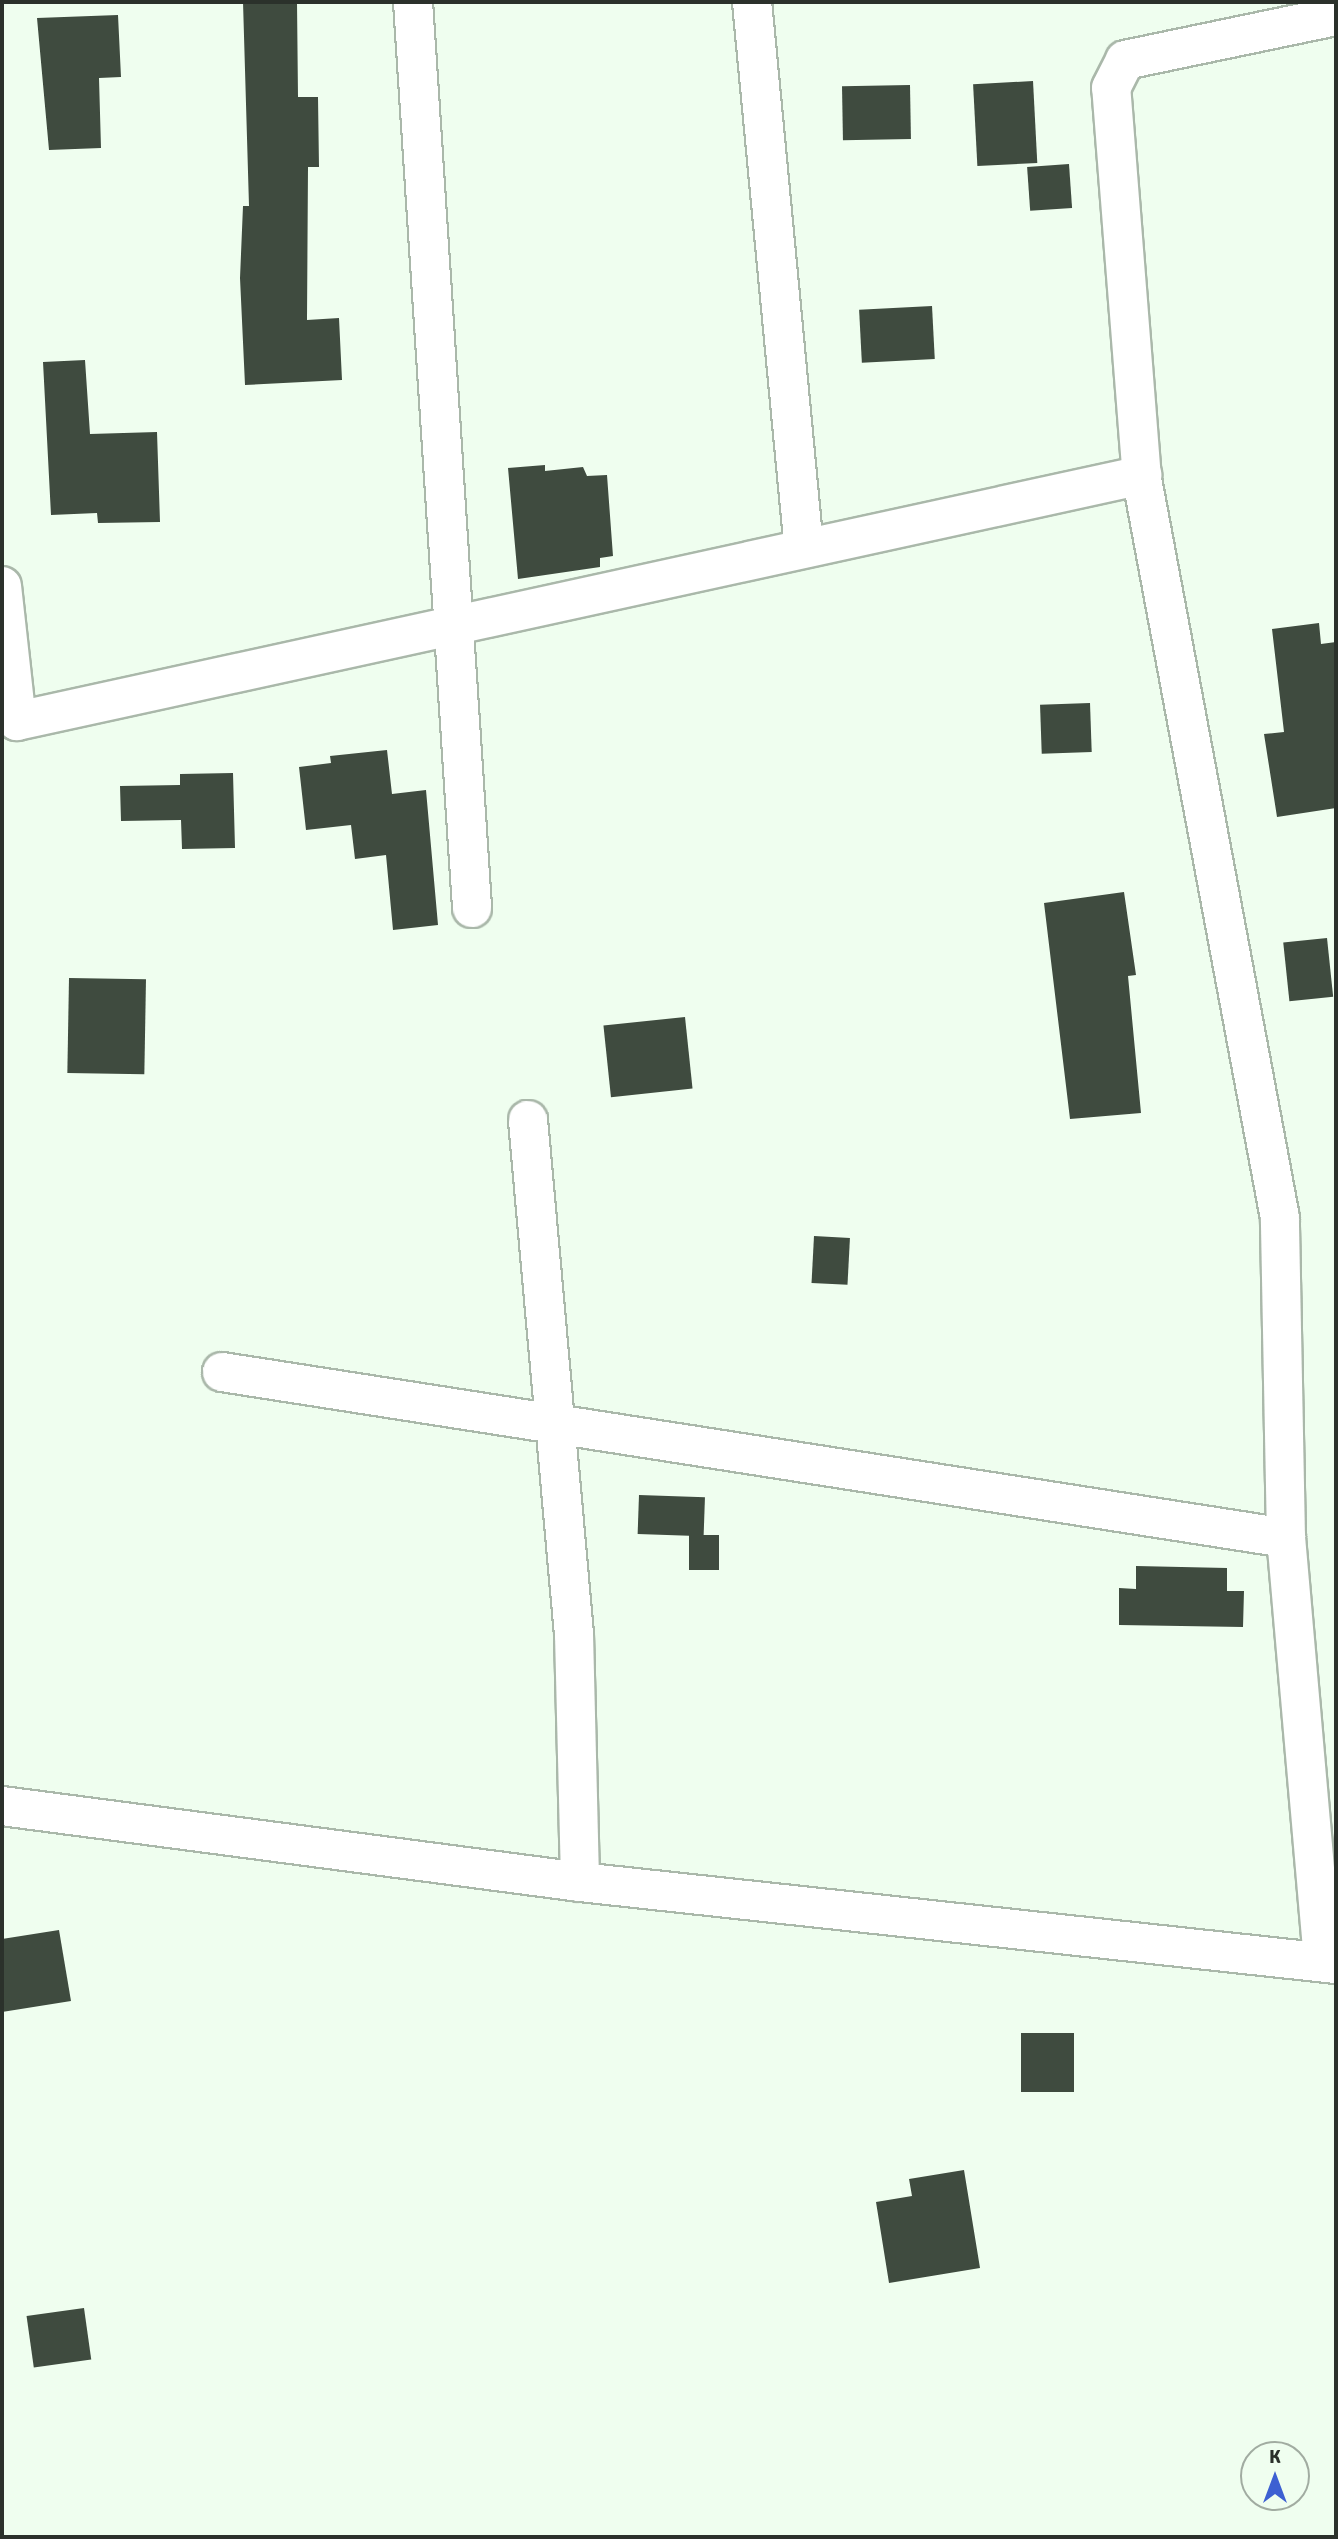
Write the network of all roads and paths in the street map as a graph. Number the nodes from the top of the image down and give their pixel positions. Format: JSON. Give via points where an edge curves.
{"nodes":[{"id":1,"x":413,"y":2,"type":"edge"},
{"id":2,"x":752,"y":2,"type":"edge"},
{"id":3,"x":1336,"y":16,"type":"edge"},
{"id":4,"x":1142,"y":475,"type":"junction"},
{"id":5,"x":804,"y":549,"type":"junction"},
{"id":6,"x":2,"y":586,"type":"edge"},
{"id":7,"x":458,"y":625,"type":"junction"},
{"id":8,"x":472,"y":908,"type":"dead end"},
{"id":9,"x":528,"y":1120,"type":"dead end"},
{"id":10,"x":222,"y":1372,"type":"dead end"},
{"id":11,"x":558,"y":1422,"type":"junction"},
{"id":12,"x":1286,"y":1538,"type":"junction"},
{"id":13,"x":2,"y":1807,"type":"edge"},
{"id":14,"x":580,"y":1882,"type":"junction"},
{"id":15,"x":1330,"y":1962,"type":"edge"}],
"edges":[{"from":1,"to":7,"type":"street"},
{"from":2,"to":5,"type":"street"},
{"from":3,"to":4,"type":"street","via":[[1125,60],[1111,88]]},
{"from":4,"to":5,"type":"street"},
{"from":4,"to":12,"type":"street","via":[[1280,1218]]},
{"from":5,"to":7,"type":"street"},
{"from":6,"to":7,"type":"street","via":[[18,721]]},
{"from":7,"to":8,"type":"street"},
{"from":9,"to":11,"type":"street"},
{"from":10,"to":11,"type":"street"},
{"from":11,"to":12,"type":"street"},
{"from":11,"to":14,"type":"street","via":[[574,1634]]},
{"from":12,"to":15,"type":"street"},
{"from":13,"to":14,"type":"street"},
{"from":14,"to":15,"type":"street"}]}
